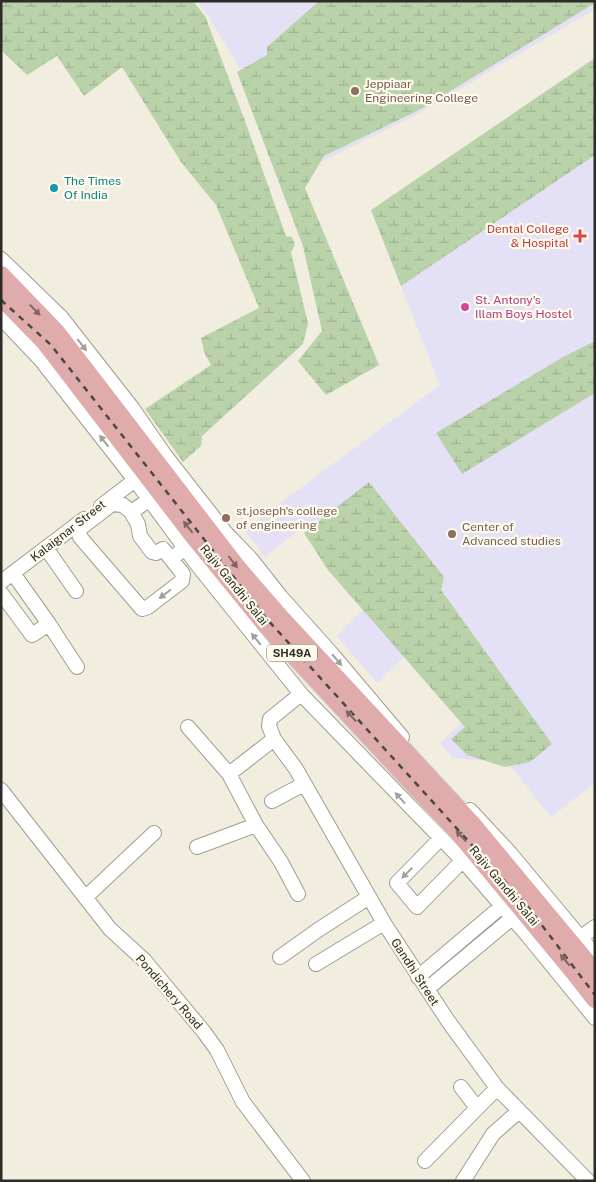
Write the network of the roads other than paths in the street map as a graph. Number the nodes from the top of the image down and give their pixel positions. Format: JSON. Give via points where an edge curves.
{"nodes":[{"id":1,"x":1,"y":258,"type":"edge"},
{"id":2,"x":1,"y":275,"type":"edge"},
{"id":3,"x":1,"y":298,"type":"edge"},
{"id":4,"x":1,"y":318,"type":"edge"},
{"id":5,"x":135,"y":480,"type":"junction"},
{"id":6,"x":175,"y":498,"type":"junction"},
{"id":7,"x":150,"y":500,"type":"junction"},
{"id":8,"x":131,"y":512,"type":"junction"},
{"id":9,"x":46,"y":548,"type":"junction"},
{"id":10,"x":185,"y":548,"type":"junction"},
{"id":11,"x":171,"y":558,"type":"junction"},
{"id":12,"x":17,"y":579,"type":"dead end"},
{"id":13,"x":1,"y":582,"type":"edge"},
{"id":14,"x":76,"y":591,"type":"dead end"},
{"id":15,"x":1,"y":594,"type":"edge"},
{"id":16,"x":49,"y":624,"type":"junction"},
{"id":17,"x":77,"y":667,"type":"dead end"},
{"id":18,"x":301,"y":694,"type":"junction"},
{"id":19,"x":188,"y":727,"type":"dead end"},
{"id":20,"x":274,"y":739,"type":"junction"},
{"id":21,"x":229,"y":774,"type":"junction"},
{"id":22,"x":304,"y":784,"type":"junction"},
{"id":23,"x":1,"y":790,"type":"edge"},
{"id":24,"x":272,"y":801,"type":"dead end"},
{"id":25,"x":256,"y":826,"type":"junction"},
{"id":26,"x":154,"y":833,"type":"dead end"},
{"id":27,"x":441,"y":838,"type":"junction"},
{"id":28,"x":197,"y":847,"type":"dead end"},
{"id":29,"x":462,"y":861,"type":"junction"},
{"id":30,"x":298,"y":894,"type":"dead end"},
{"id":31,"x":369,"y":897,"type":"junction"},
{"id":32,"x":86,"y":898,"type":"junction"},
{"id":33,"x":502,"y":906,"type":"junction"},
{"id":34,"x":512,"y":918,"type":"junction"},
{"id":35,"x":384,"y":923,"type":"junction"},
{"id":36,"x":595,"y":928,"type":"edge"},
{"id":37,"x":580,"y":938,"type":"junction"},
{"id":38,"x":595,"y":955,"type":"edge"},
{"id":39,"x":280,"y":957,"type":"dead end"},
{"id":40,"x":316,"y":964,"type":"dead end"},
{"id":41,"x":595,"y":972,"type":"edge"},
{"id":42,"x":418,"y":976,"type":"junction"},
{"id":43,"x":427,"y":990,"type":"junction"},
{"id":44,"x":595,"y":999,"type":"edge"},
{"id":45,"x":595,"y":1018,"type":"edge"},
{"id":46,"x":461,"y":1087,"type":"dead end"},
{"id":47,"x":497,"y":1088,"type":"junction"},
{"id":48,"x":477,"y":1108,"type":"junction"},
{"id":49,"x":519,"y":1111,"type":"junction"},
{"id":50,"x":426,"y":1161,"type":"dead end"},
{"id":51,"x":303,"y":1181,"type":"edge"},
{"id":52,"x":464,"y":1181,"type":"edge"},
{"id":53,"x":588,"y":1181,"type":"edge"}],
"edges":[{"from":1,"to":37,"type":"street","one_way":true,"via":[[61,317],[225,532],[252,559],[402,737],[510,853]]},
{"from":2,"to":6,"type":"main road","name":"Rajiv Gandhi Salai","number":"SH49A","one_way":true,"via":[[56,332]]},
{"from":3,"to":6,"type":"main road","name":"Rajiv Gandhi Salai","number":"SH49A","via":[[44,342]]},
{"from":5,"to":4,"type":"street","one_way":true,"via":[[41,360]]},
{"from":5,"to":7,"type":"street"},
{"from":5,"to":9,"type":"street","name":"Kalaignar Street"},
{"from":6,"to":41,"type":"main road","name":"Rajiv Gandhi Salai","number":"SH49A","one_way":true,"via":[[279,616],[471,823]]},
{"from":44,"to":6,"type":"main road","name":"Rajiv Gandhi Salai","number":"SH49A","one_way":true,"via":[[465,840],[267,626]]},
{"from":7,"to":8,"type":"street"},
{"from":7,"to":10,"type":"street"},
{"from":8,"to":11,"type":"street","via":[[140,536],[152,552],[163,549]]},
{"from":11,"to":8,"type":"street","one_way":true,"via":[[183,574],[182,581],[148,607],[140,607],[79,533],[112,504],[123,505]]},
{"from":9,"to":13,"type":"street","name":"Kalaignar Street"},
{"from":9,"to":14,"type":"street"},
{"from":10,"to":11,"type":"street"},
{"from":18,"to":10,"type":"street","one_way":true},
{"from":12,"to":16,"type":"street"},
{"from":15,"to":16,"type":"street","via":[[32,635]]},
{"from":16,"to":17,"type":"street"},
{"from":18,"to":20,"type":"street","via":[[270,719]]},
{"from":27,"to":18,"type":"street","one_way":true},
{"from":19,"to":21,"type":"street"},
{"from":20,"to":21,"type":"street"},
{"from":20,"to":22,"type":"street","name":"Gandhi Street"},
{"from":21,"to":25,"type":"street"},
{"from":22,"to":24,"type":"street"},
{"from":22,"to":31,"type":"street","name":"Gandhi Street"},
{"from":23,"to":32,"type":"street","name":"Pondichery Road"},
{"from":25,"to":28,"type":"street"},
{"from":25,"to":30,"type":"street"},
{"from":26,"to":32,"type":"street"},
{"from":27,"to":29,"type":"street"},
{"from":27,"to":29,"type":"street","one_way":true,"via":[[396,883],[417,907]]},
{"from":29,"to":33,"type":"street"},
{"from":31,"to":35,"type":"street","name":"Gandhi Street"},
{"from":31,"to":39,"type":"street"},
{"from":32,"to":51,"type":"street","name":"Pondichery Road","via":[[110,929],[145,961],[204,1032],[217,1050],[243,1102]]},
{"from":33,"to":34,"type":"street"},
{"from":33,"to":42,"type":"street"},
{"from":34,"to":43,"type":"street"},
{"from":34,"to":45,"type":"street"},
{"from":35,"to":40,"type":"street"},
{"from":35,"to":42,"type":"street","name":"Gandhi Street"},
{"from":36,"to":37,"type":"street"},
{"from":37,"to":38,"type":"street"},
{"from":42,"to":43,"type":"street","name":"Gandhi Street"},
{"from":43,"to":47,"type":"street","name":"Gandhi Street"},
{"from":46,"to":48,"type":"street"},
{"from":47,"to":48,"type":"street"},
{"from":47,"to":49,"type":"street","name":"Gandhi Street"},
{"from":48,"to":50,"type":"street"},
{"from":49,"to":52,"type":"street","via":[[493,1134]]},
{"from":49,"to":53,"type":"street","name":"Gandhi Street"}]}
